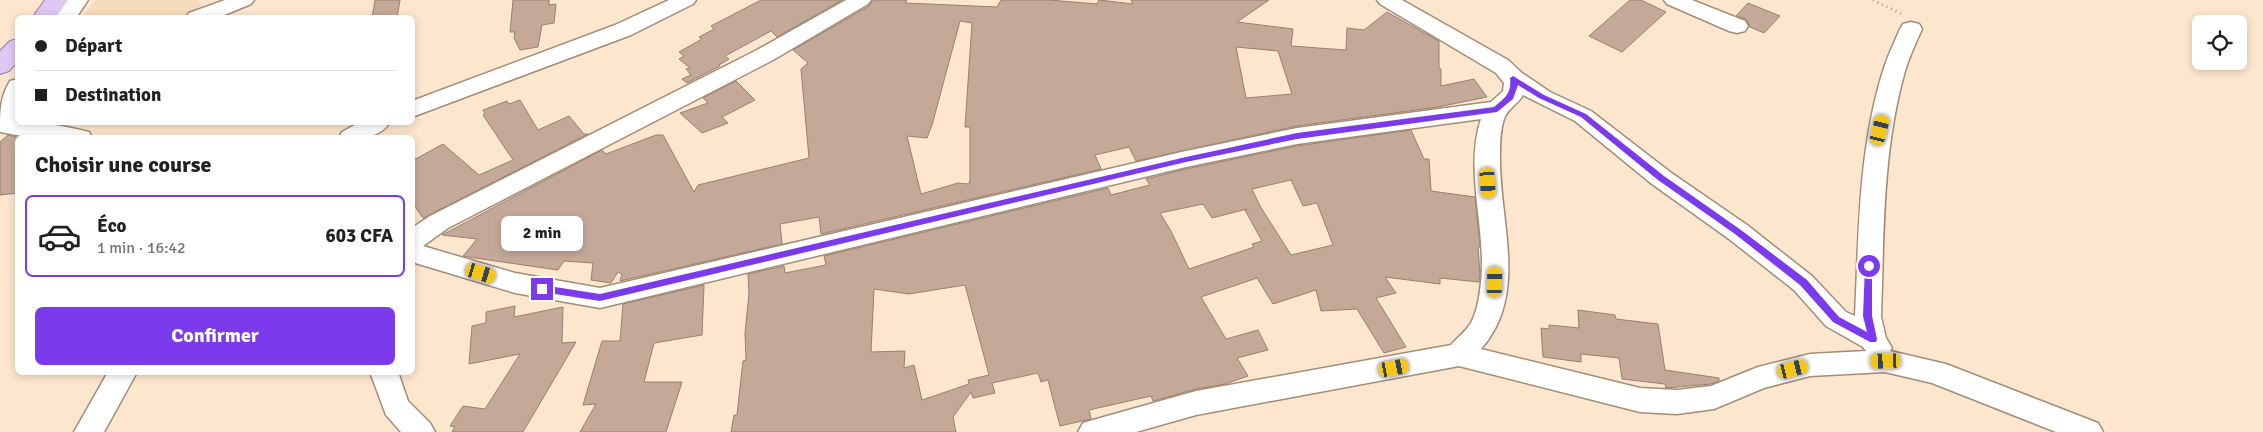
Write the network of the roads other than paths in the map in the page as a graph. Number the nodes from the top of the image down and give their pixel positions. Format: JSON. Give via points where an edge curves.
{"nodes":[{"id":1,"x":57,"y":0,"type":"edge"},
{"id":2,"x":78,"y":0,"type":"edge"},
{"id":3,"x":244,"y":0,"type":"edge"},
{"id":4,"x":686,"y":0,"type":"edge"},
{"id":5,"x":861,"y":0,"type":"edge"},
{"id":6,"x":1387,"y":0,"type":"edge"},
{"id":7,"x":1674,"y":0,"type":"edge"},
{"id":8,"x":44,"y":15,"type":"edge"},
{"id":9,"x":67,"y":15,"type":"edge"},
{"id":10,"x":204,"y":15,"type":"edge"},
{"id":11,"x":1737,"y":26,"type":"dead end"},
{"id":12,"x":1911,"y":29,"type":"road end"},
{"id":13,"x":15,"y":49,"type":"edge"},
{"id":14,"x":0,"y":66,"type":"edge"},
{"id":15,"x":1513,"y":78,"type":"junction"},
{"id":16,"x":15,"y":90,"type":"edge"},
{"id":17,"x":415,"y":109,"type":"edge"},
{"id":18,"x":1497,"y":109,"type":"junction"},
{"id":19,"x":3,"y":124,"type":"edge"},
{"id":20,"x":374,"y":125,"type":"edge"},
{"id":21,"x":64,"y":135,"type":"edge"},
{"id":22,"x":355,"y":135,"type":"edge"},
{"id":23,"x":415,"y":239,"type":"edge"},
{"id":24,"x":415,"y":253,"type":"edge"},
{"id":25,"x":1879,"y":350,"type":"junction"},
{"id":26,"x":1459,"y":355,"type":"junction"},
{"id":27,"x":121,"y":375,"type":"edge"},
{"id":28,"x":385,"y":375,"type":"edge"},
{"id":29,"x":89,"y":432,"type":"edge"},
{"id":30,"x":420,"y":432,"type":"edge"},
{"id":31,"x":1093,"y":432,"type":"edge"},
{"id":32,"x":2088,"y":432,"type":"edge"}],
"edges":[{"from":1,"to":8,"type":"main road"},
{"from":2,"to":9,"type":"street"},
{"from":3,"to":10,"type":"street"},
{"from":4,"to":17,"type":"street","via":[[624,30]]},
{"from":5,"to":23,"type":"street","via":[[766,55],[439,222]]},
{"from":6,"to":15,"type":"street","via":[[1506,68]]},
{"from":7,"to":11,"type":"street"},
{"from":12,"to":25,"type":"street","via":[[1894,70],[1880,130],[1873,187],[1868,316]]},
{"from":13,"to":14,"type":"main road"},
{"from":15,"to":18,"type":"street","via":[[1515,88],[1510,98]]},
{"from":15,"to":25,"type":"street","via":[[1542,97],[1591,121],[1661,178],[1804,283],[1836,319]]},
{"from":16,"to":19,"type":"street"},
{"from":18,"to":24,"type":"street","via":[[1297,136],[600,298],[515,283]]},
{"from":18,"to":26,"type":"street","via":[[1491,121],[1488,146],[1495,282],[1485,323]]},
{"from":19,"to":21,"type":"street"},
{"from":20,"to":22,"type":"street"},
{"from":25,"to":26,"type":"street","via":[[1758,378],[1714,396],[1677,402],[1640,400]]},
{"from":25,"to":32,"type":"street"},
{"from":26,"to":31,"type":"street","via":[[1196,403]]},
{"from":27,"to":29,"type":"street"},
{"from":28,"to":30,"type":"street","via":[[396,407]]}]}
